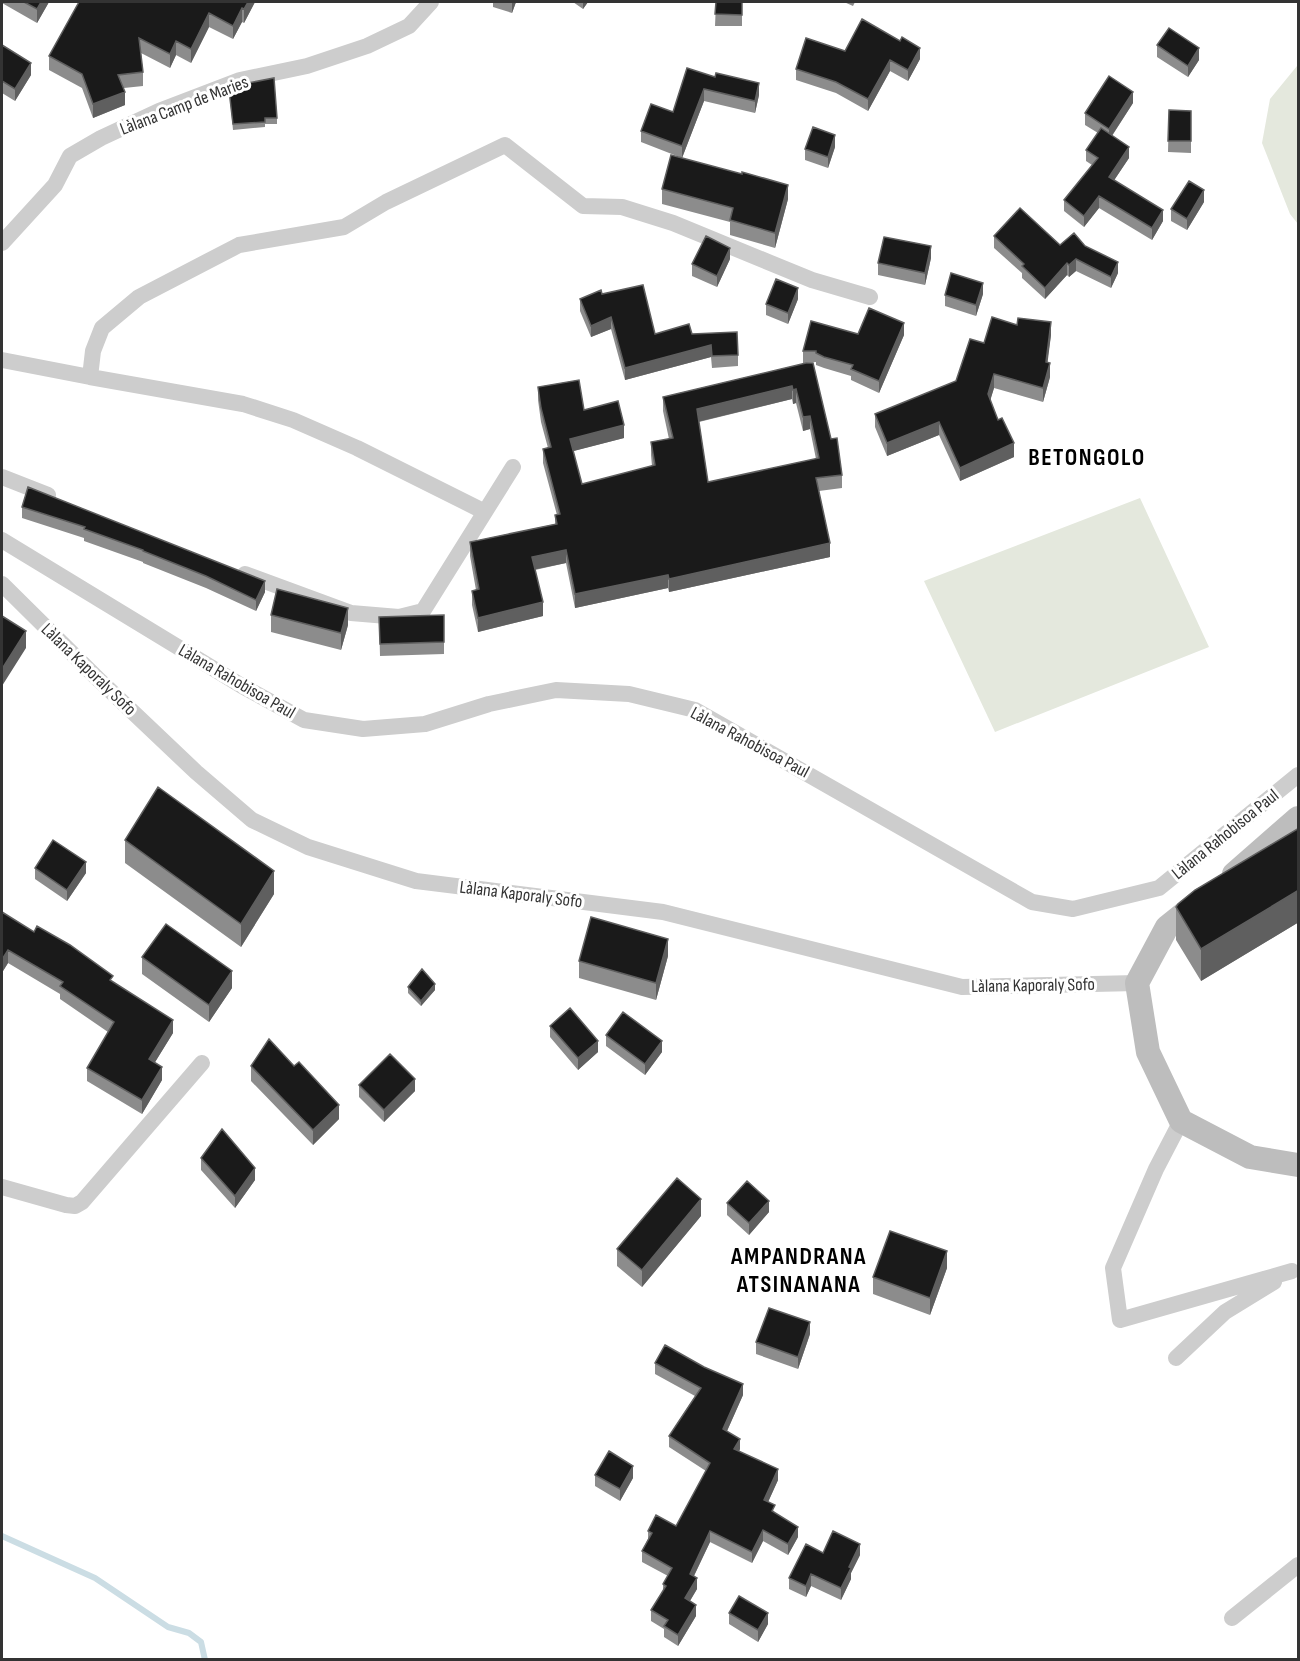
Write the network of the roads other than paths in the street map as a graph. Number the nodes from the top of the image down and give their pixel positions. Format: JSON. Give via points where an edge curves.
{"nodes":[{"id":1,"x":431,"y":2,"type":"edge"},
{"id":2,"x":2,"y":243,"type":"edge"},
{"id":3,"x":870,"y":297,"type":"dead end"},
{"id":4,"x":2,"y":360,"type":"edge"},
{"id":5,"x":90,"y":378,"type":"junction"},
{"id":6,"x":513,"y":467,"type":"dead end"},
{"id":7,"x":2,"y":477,"type":"edge"},
{"id":8,"x":68,"y":503,"type":"edge"},
{"id":9,"x":485,"y":512,"type":"junction"},
{"id":10,"x":2,"y":540,"type":"edge"},
{"id":11,"x":233,"y":569,"type":"edge"},
{"id":12,"x":2,"y":584,"type":"edge"},
{"id":13,"x":1299,"y":775,"type":"edge"},
{"id":14,"x":1299,"y":818,"type":"edge"},
{"id":15,"x":1137,"y":982,"type":"junction"},
{"id":16,"x":202,"y":1064,"type":"dead end"},
{"id":17,"x":1181,"y":1121,"type":"junction"},
{"id":18,"x":1299,"y":1165,"type":"edge"},
{"id":19,"x":2,"y":1187,"type":"edge"},
{"id":20,"x":1295,"y":1272,"type":"edge"},
{"id":21,"x":1176,"y":1358,"type":"dead end"},
{"id":22,"x":1299,"y":1565,"type":"edge"},
{"id":23,"x":1232,"y":1618,"type":"dead end"}],
"edges":[{"from":1,"to":2,"type":"street","name":"Làlana Camp de Maries","via":[[409,26],[367,46],[308,66],[240,80],[101,138],[70,156],[55,185]]},
{"from":3,"to":5,"type":"street","via":[[812,280],[622,207],[584,206],[505,145],[386,202],[344,227],[239,245],[139,297],[102,328],[93,351]]},
{"from":4,"to":5,"type":"street"},
{"from":5,"to":9,"type":"street","via":[[243,404],[293,420]]},
{"from":6,"to":9,"type":"street"},
{"from":7,"to":8,"type":"street"},
{"from":9,"to":11,"type":"street","via":[[423,611],[399,617],[351,613]]},
{"from":10,"to":13,"type":"street","name":"Làlana Rahobisoa Paul","via":[[304,720],[363,729],[425,724],[489,704],[556,690],[629,694],[695,710],[1032,902],[1073,909],[1159,888]]},
{"from":12,"to":15,"type":"street","name":"Làlana Kaporaly Sofo","via":[[106,687],[252,820],[308,847],[416,881],[663,912],[962,987]]},
{"from":14,"to":15,"type":"street","via":[[1167,927]]},
{"from":15,"to":17,"type":"street","via":[[1148,1052]]},
{"from":16,"to":19,"type":"street","via":[[82,1202],[66,1205]]},
{"from":17,"to":18,"type":"street","via":[[1250,1157]]},
{"from":17,"to":20,"type":"street","via":[[1113,1268],[1120,1320]]},
{"from":20,"to":21,"type":"street","via":[[1225,1312]]},
{"from":22,"to":23,"type":"street"}]}
